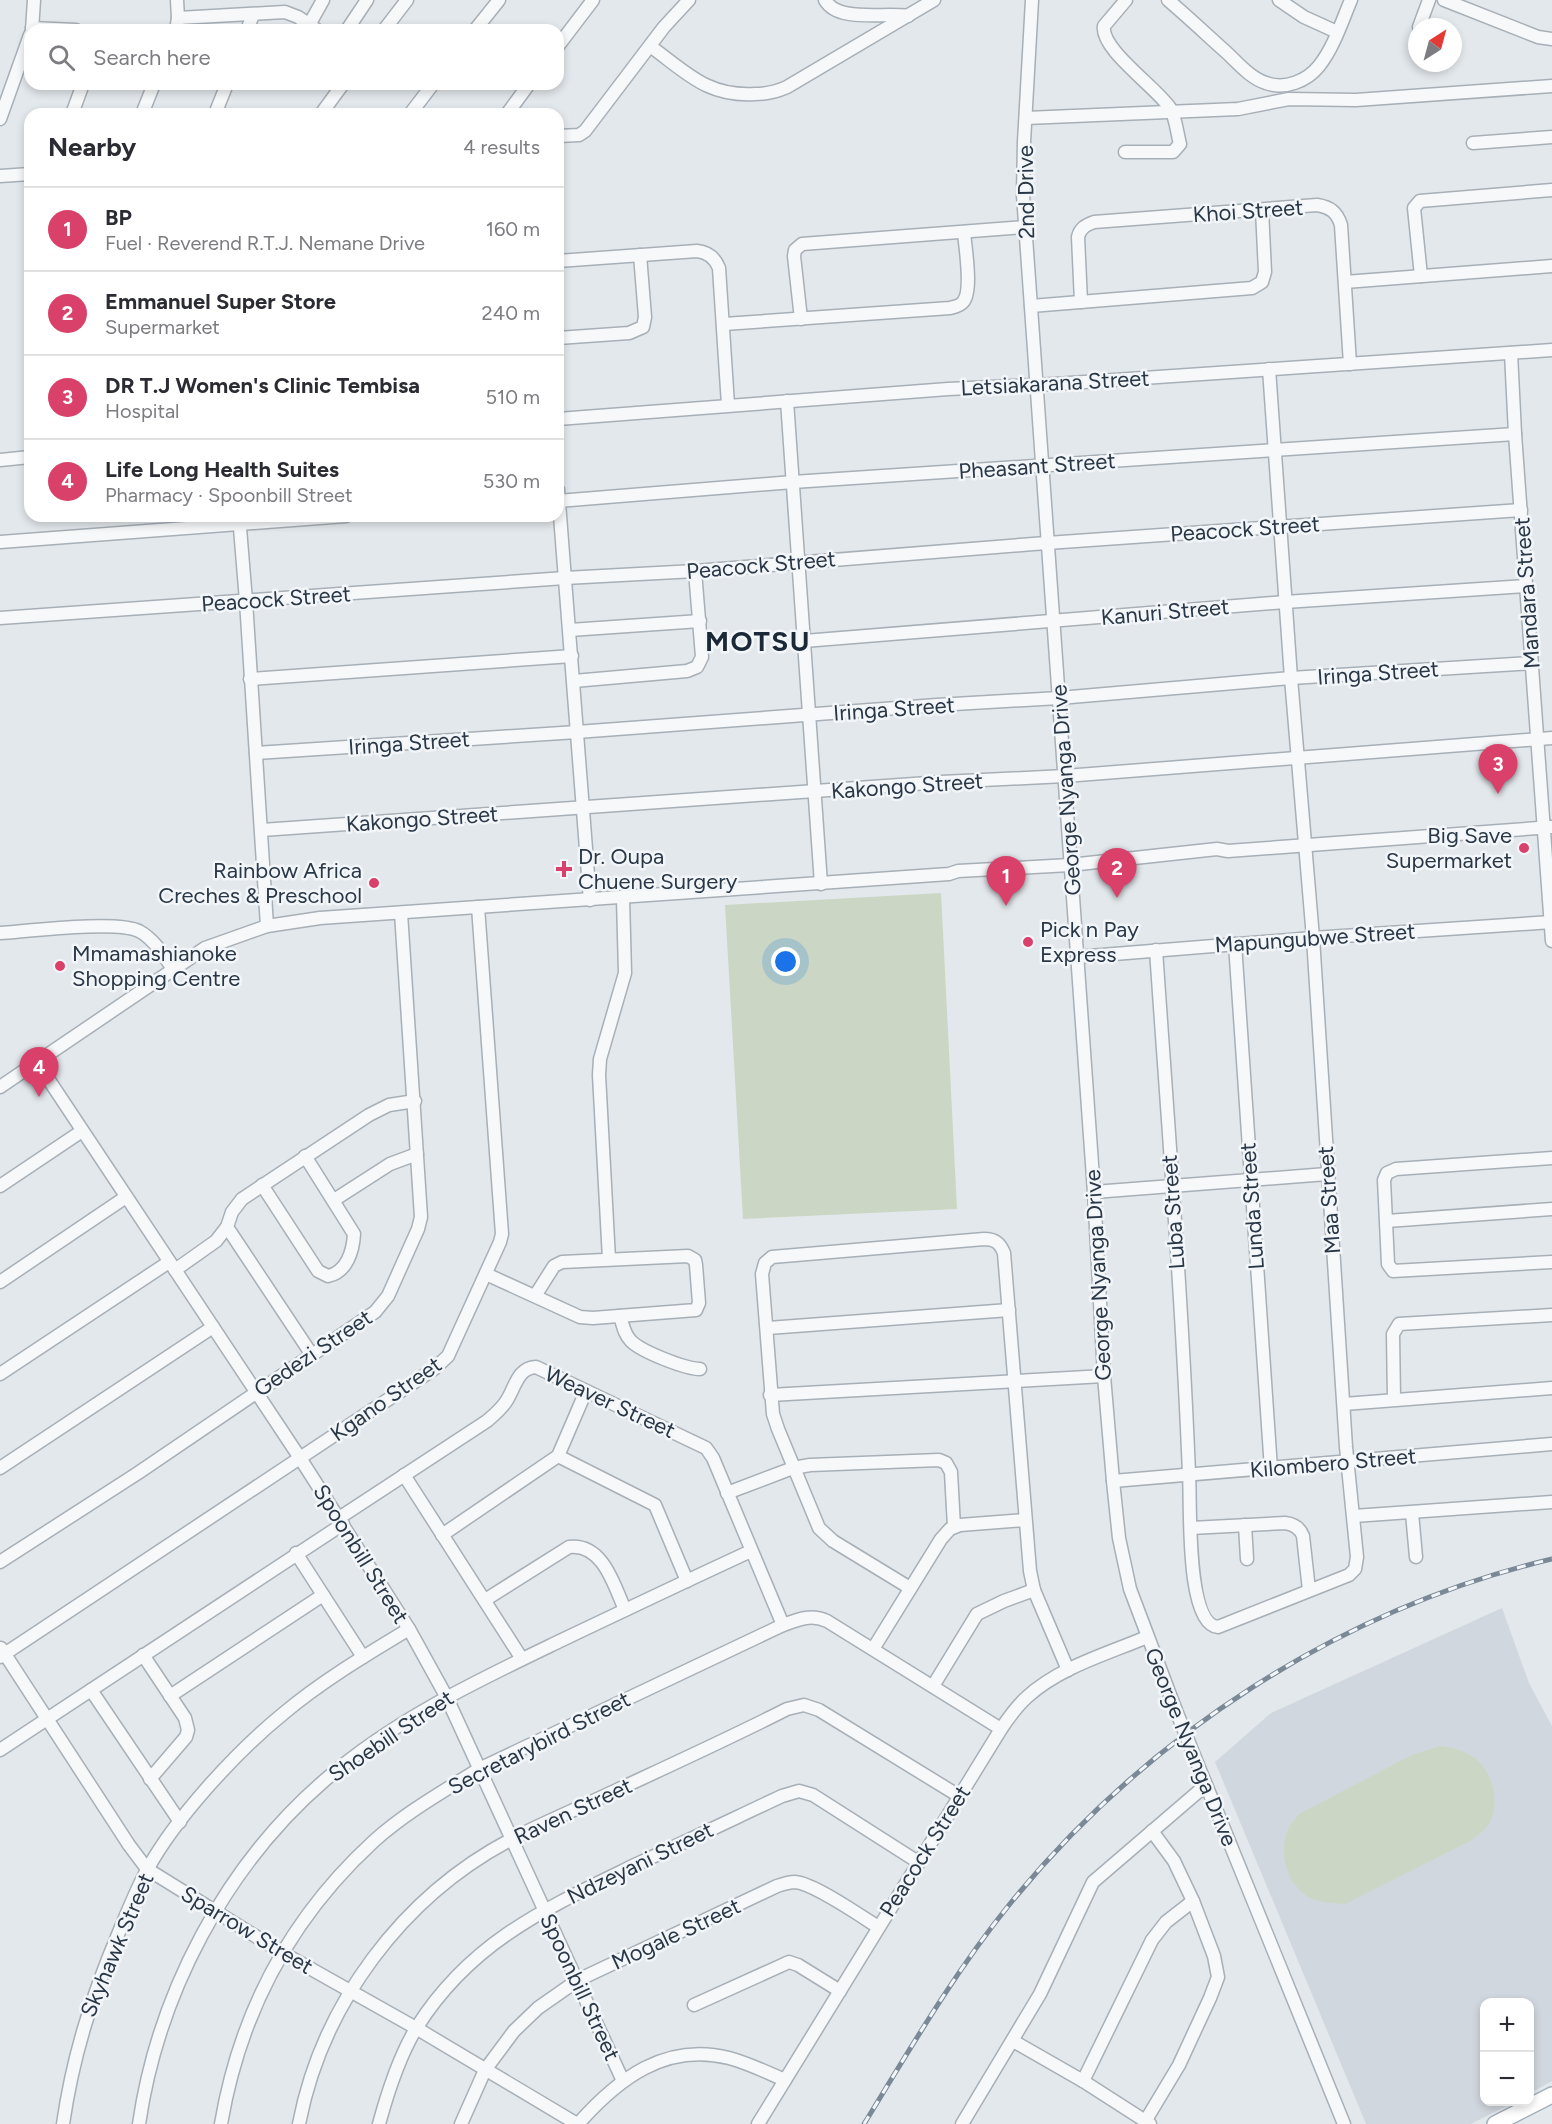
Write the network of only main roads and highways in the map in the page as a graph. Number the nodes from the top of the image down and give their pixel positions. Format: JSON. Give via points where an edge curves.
{"nodes":[{"id":1,"x":1552,"y":2095,"type":"edge"},
{"id":2,"x":1495,"y":2124,"type":"edge"}],
"edges":[{"from":1,"to":2,"type":"main road"}]}
